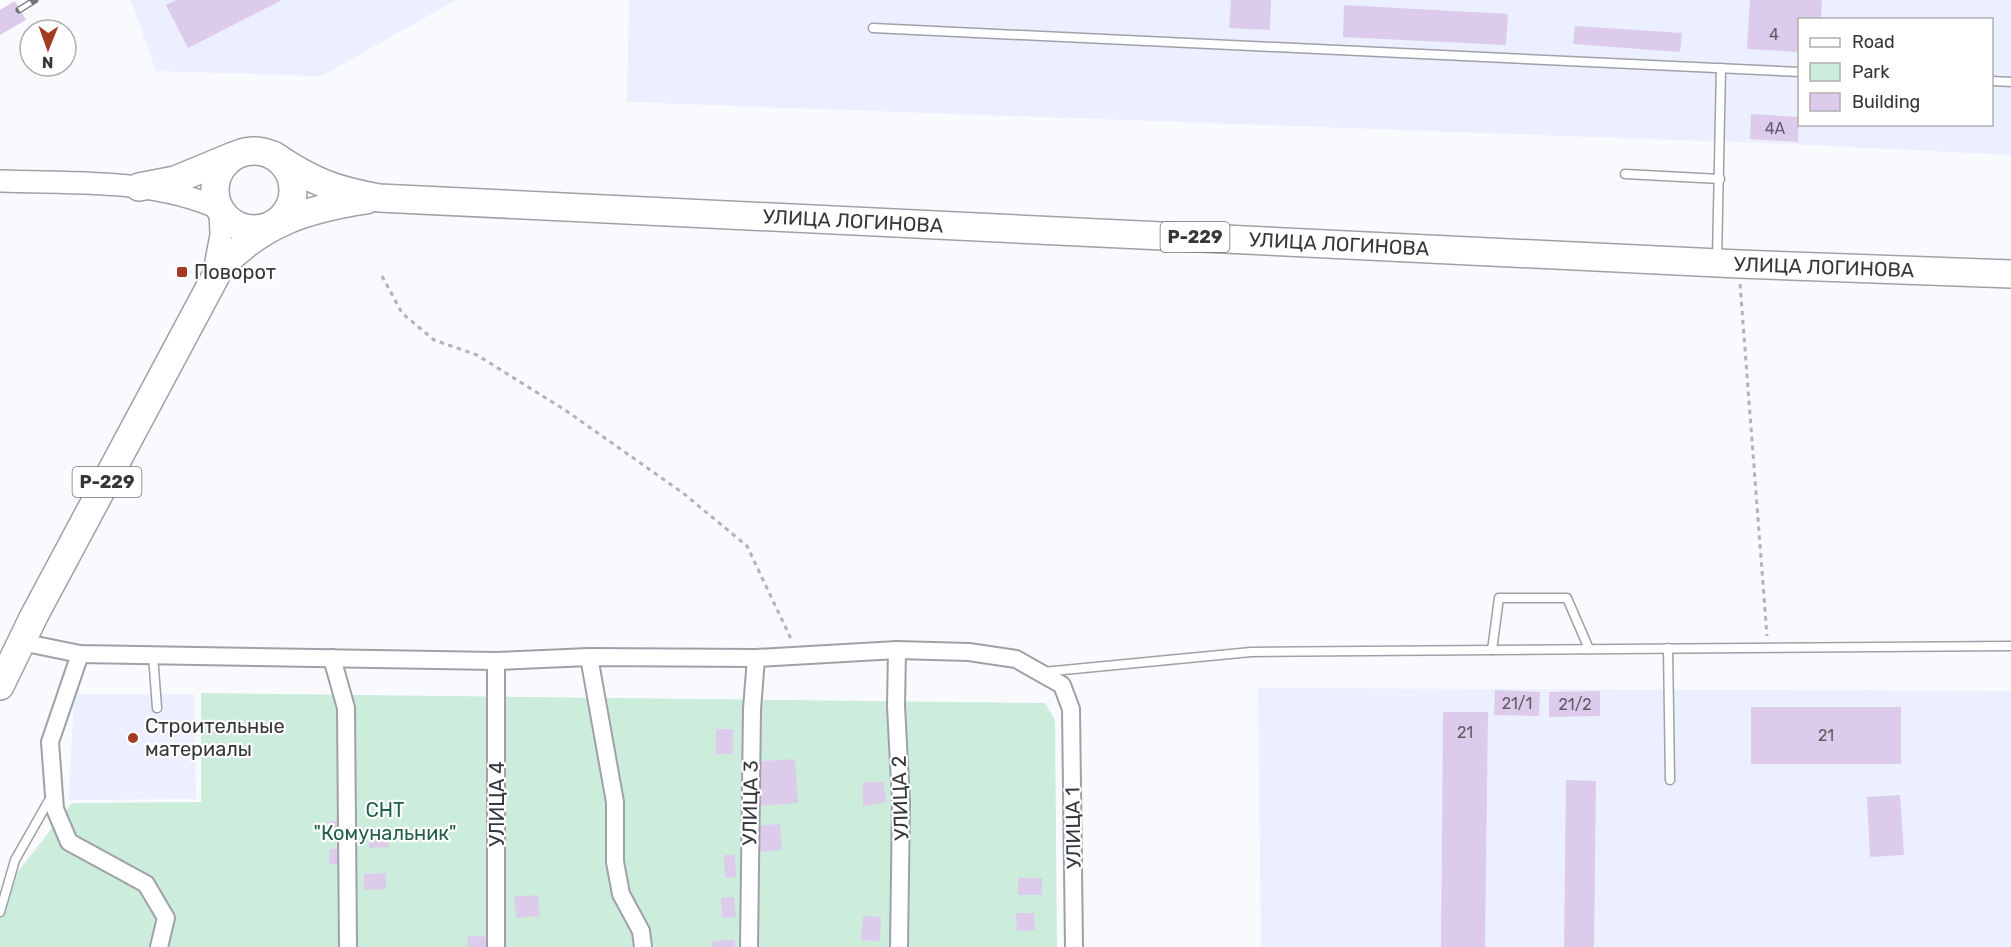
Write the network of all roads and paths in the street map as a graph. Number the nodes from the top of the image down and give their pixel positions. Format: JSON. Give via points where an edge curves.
{"nodes":[{"id":1,"x":873,"y":28,"type":"dead end"},
{"id":2,"x":1721,"y":68,"type":"junction"},
{"id":3,"x":1798,"y":72,"type":"edge"},
{"id":4,"x":1993,"y":81,"type":"edge"},
{"id":5,"x":2011,"y":82,"type":"edge"},
{"id":6,"x":239,"y":153,"type":"junction"},
{"id":7,"x":273,"y":155,"type":"junction"},
{"id":8,"x":1625,"y":174,"type":"dead end"},
{"id":9,"x":1720,"y":179,"type":"junction"},
{"id":10,"x":0,"y":181,"type":"edge"},
{"id":11,"x":138,"y":187,"type":"junction"},
{"id":12,"x":379,"y":198,"type":"junction"},
{"id":13,"x":220,"y":209,"type":"junction"},
{"id":14,"x":274,"y":224,"type":"junction"},
{"id":15,"x":1728,"y":263,"type":"junction"},
{"id":16,"x":2011,"y":274,"type":"edge"},
{"id":17,"x":382,"y":276,"type":"dead end"},
{"id":18,"x":213,"y":278,"type":"junction"},
{"id":19,"x":21,"y":642,"type":"junction"},
{"id":20,"x":2011,"y":646,"type":"edge"},
{"id":21,"x":1768,"y":647,"type":"junction"},
{"id":22,"x":1668,"y":648,"type":"junction"},
{"id":23,"x":1589,"y":649,"type":"junction"},
{"id":24,"x":897,"y":650,"type":"junction"},
{"id":25,"x":1491,"y":650,"type":"junction"},
{"id":26,"x":80,"y":654,"type":"junction"},
{"id":27,"x":153,"y":655,"type":"junction"},
{"id":28,"x":800,"y":656,"type":"junction"},
{"id":29,"x":589,"y":657,"type":"junction"},
{"id":30,"x":333,"y":658,"type":"junction"},
{"id":31,"x":756,"y":658,"type":"junction"},
{"id":32,"x":496,"y":661,"type":"junction"},
{"id":33,"x":1043,"y":672,"type":"junction"},
{"id":34,"x":0,"y":686,"type":"edge"},
{"id":35,"x":157,"y":708,"type":"dead end"},
{"id":36,"x":1670,"y":780,"type":"dead end"},
{"id":37,"x":54,"y":792,"type":"junction"},
{"id":38,"x":0,"y":912,"type":"edge"},
{"id":39,"x":159,"y":947,"type":"edge"},
{"id":40,"x":348,"y":947,"type":"edge"},
{"id":41,"x":495,"y":947,"type":"edge"},
{"id":42,"x":643,"y":947,"type":"edge"},
{"id":43,"x":749,"y":947,"type":"edge"},
{"id":44,"x":899,"y":947,"type":"edge"},
{"id":45,"x":1074,"y":947,"type":"edge"}],
"edges":[{"from":1,"to":2,"type":"lane"},
{"from":2,"to":3,"type":"lane"},
{"from":2,"to":9,"type":"lane"},
{"from":4,"to":5,"type":"lane"},
{"from":6,"to":7,"type":"main road","via":[[251,150]]},
{"from":6,"to":11,"type":"main road","via":[[175,180]]},
{"from":6,"to":13,"type":"main road","via":[[221,168],[216,179],[214,192]]},
{"from":7,"to":12,"type":"main road","via":[[322,184]]},
{"from":7,"to":14,"type":"main road","via":[[288,169],[294,189],[289,210]]},
{"from":8,"to":9,"type":"lane"},
{"from":9,"to":15,"type":"lane"},
{"from":10,"to":11,"type":"street"},
{"from":11,"to":13,"type":"street","via":[[189,197]]},
{"from":12,"to":14,"type":"main road","via":[[327,207]]},
{"from":12,"to":15,"type":"main road","name":"УЛИЦА ЛОГИНОВА","number":"Р-229"},
{"from":13,"to":14,"type":"main road","via":[[231,223],[242,228],[254,230]]},
{"from":13,"to":18,"type":"street","via":[[222,235]]},
{"from":14,"to":18,"type":"main road","via":[[235,252]]},
{"from":15,"to":16,"type":"main road","name":"УЛИЦА ЛОГИНОВА","number":"Р-229"},
{"from":15,"to":21,"type":"path"},
{"from":17,"to":28,"type":"path","via":[[402,313],[434,340],[477,355],[565,410],[684,494],[747,546]]},
{"from":18,"to":19,"type":"main road","number":"Р-229"},
{"from":19,"to":26,"type":"street"},
{"from":19,"to":34,"type":"main road","number":"Р-229"},
{"from":20,"to":21,"type":"lane"},
{"from":21,"to":22,"type":"lane"},
{"from":22,"to":23,"type":"lane"},
{"from":22,"to":36,"type":"lane"},
{"from":23,"to":25,"type":"lane"},
{"from":23,"to":25,"type":"lane","via":[[1567,598],[1499,598]]},
{"from":24,"to":28,"type":"street"},
{"from":24,"to":33,"type":"street","via":[[969,652],[1016,659]]},
{"from":24,"to":44,"type":"street","name":"УЛИЦА 2"},
{"from":25,"to":33,"type":"lane","via":[[1251,652]]},
{"from":26,"to":27,"type":"street"},
{"from":26,"to":37,"type":"street","via":[[50,742]]},
{"from":27,"to":30,"type":"street"},
{"from":27,"to":35,"type":"lane"},
{"from":28,"to":31,"type":"street"},
{"from":29,"to":31,"type":"street"},
{"from":29,"to":32,"type":"street"},
{"from":29,"to":42,"type":"street","via":[[615,802],[619,884],[641,931]]},
{"from":30,"to":32,"type":"street"},
{"from":30,"to":40,"type":"street","via":[[346,708]]},
{"from":31,"to":43,"type":"street","name":"УЛИЦА 3"},
{"from":32,"to":41,"type":"street","name":"УЛИЦА 4"},
{"from":33,"to":45,"type":"street","name":"УЛИЦА 1","via":[[1062,685],[1071,709]]},
{"from":37,"to":38,"type":"lane","via":[[15,860]]},
{"from":37,"to":39,"type":"street","via":[[55,809],[69,842],[146,884],[165,918]]}]}
